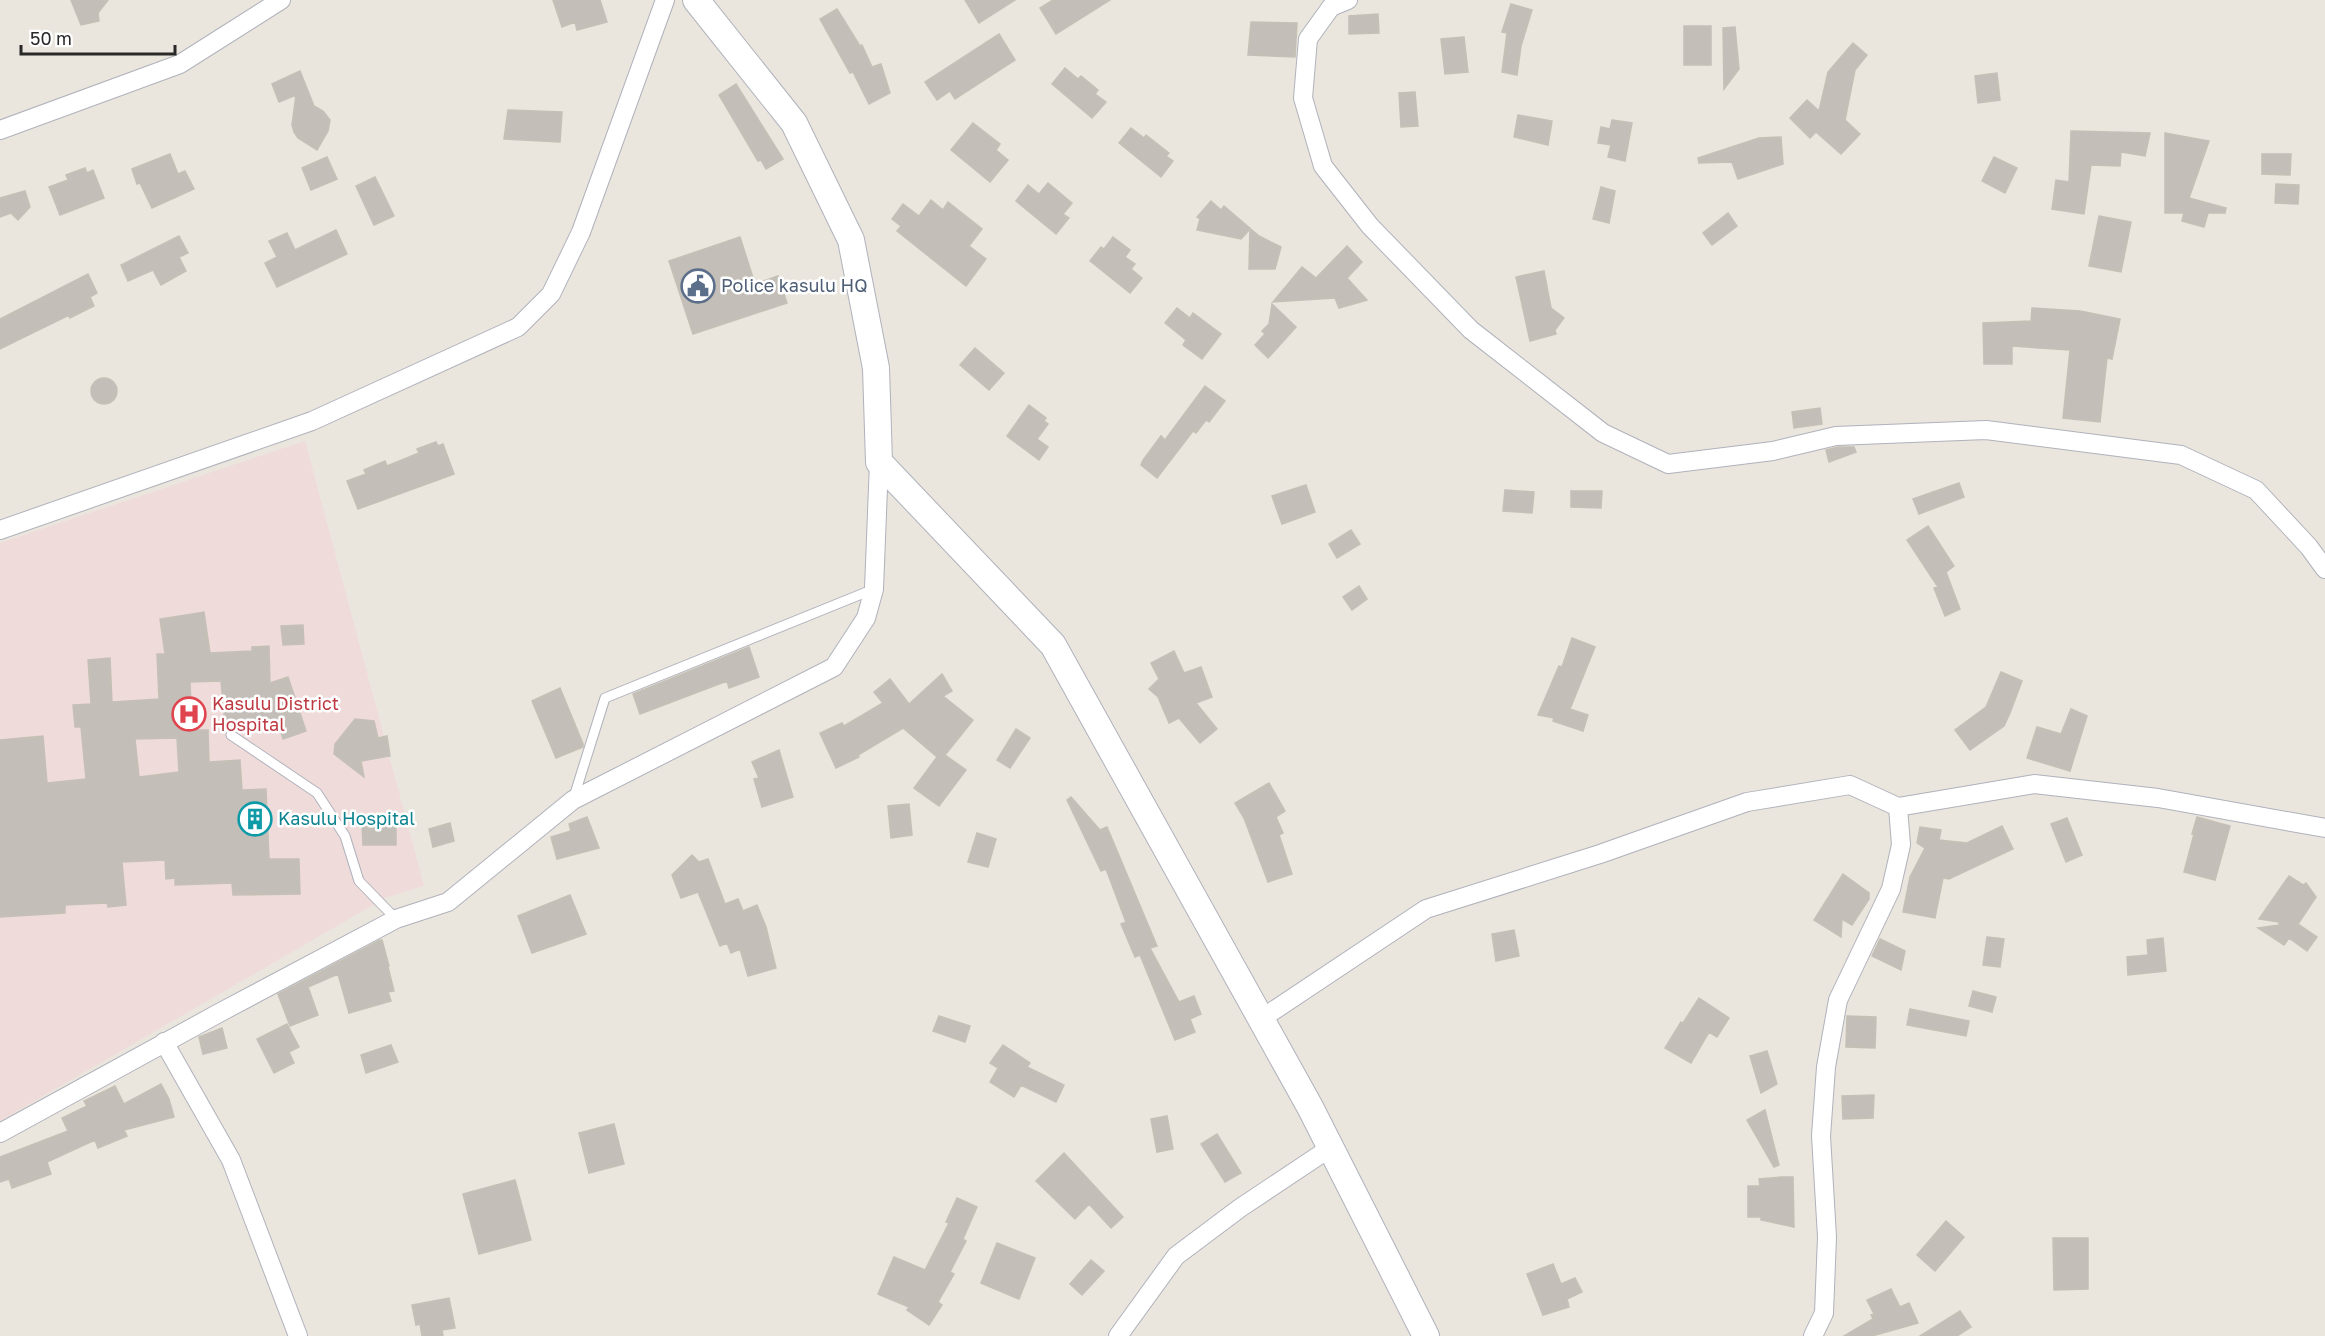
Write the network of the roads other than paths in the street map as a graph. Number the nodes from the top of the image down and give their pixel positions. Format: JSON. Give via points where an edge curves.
{"nodes":[{"id":1,"x":281,"y":0,"type":"edge"},
{"id":2,"x":665,"y":0,"type":"edge"},
{"id":3,"x":696,"y":0,"type":"edge"},
{"id":4,"x":1348,"y":0,"type":"edge"},
{"id":5,"x":0,"y":130,"type":"edge"},
{"id":6,"x":879,"y":462,"type":"junction"},
{"id":7,"x":0,"y":530,"type":"edge"},
{"id":8,"x":2325,"y":569,"type":"edge"},
{"id":9,"x":874,"y":589,"type":"junction"},
{"id":10,"x":231,"y":735,"type":"dead end"},
{"id":11,"x":573,"y":800,"type":"junction"},
{"id":12,"x":1898,"y":807,"type":"junction"},
{"id":13,"x":2325,"y":828,"type":"edge"},
{"id":14,"x":396,"y":919,"type":"junction"},
{"id":15,"x":1262,"y":1019,"type":"junction"},
{"id":16,"x":164,"y":1042,"type":"junction"},
{"id":17,"x":0,"y":1133,"type":"edge"},
{"id":18,"x":1332,"y":1149,"type":"junction"},
{"id":19,"x":298,"y":1336,"type":"edge"},
{"id":20,"x":1118,"y":1336,"type":"edge"},
{"id":21,"x":1426,"y":1336,"type":"edge"},
{"id":22,"x":1813,"y":1336,"type":"edge"}],
"edges":[{"from":1,"to":5,"type":"street","via":[[180,64]]},
{"from":2,"to":7,"type":"street","via":[[581,232],[551,294],[518,327],[312,421]]},
{"from":3,"to":6,"type":"street","via":[[794,123],[851,240],[876,368]]},
{"from":4,"to":8,"type":"street","via":[[1331,8],[1308,39],[1302,98],[1323,166],[1370,226],[1471,330],[1603,433],[1668,464],[1773,452],[1836,436],[1986,430],[2181,455],[2256,490]]},
{"from":6,"to":9,"type":"street"},
{"from":6,"to":15,"type":"street","via":[[1053,645]]},
{"from":9,"to":11,"type":"street","via":[[866,618],[834,667]]},
{"from":9,"to":11,"type":"lane","via":[[604,698]]},
{"from":10,"to":14,"type":"lane","via":[[317,793],[345,836],[359,881]]},
{"from":11,"to":14,"type":"street","via":[[448,902]]},
{"from":12,"to":13,"type":"street","via":[[2034,784],[2158,798]]},
{"from":12,"to":15,"type":"street","via":[[1850,785],[1747,802],[1426,909]]},
{"from":12,"to":22,"type":"street","via":[[1901,845],[1891,889],[1838,1000],[1826,1067],[1821,1136],[1827,1237],[1824,1313]]},
{"from":14,"to":16,"type":"street"},
{"from":15,"to":18,"type":"street"},
{"from":16,"to":17,"type":"street"},
{"from":16,"to":19,"type":"street","via":[[231,1160]]},
{"from":18,"to":20,"type":"street","via":[[1240,1208],[1176,1256]]},
{"from":18,"to":21,"type":"street"}]}
